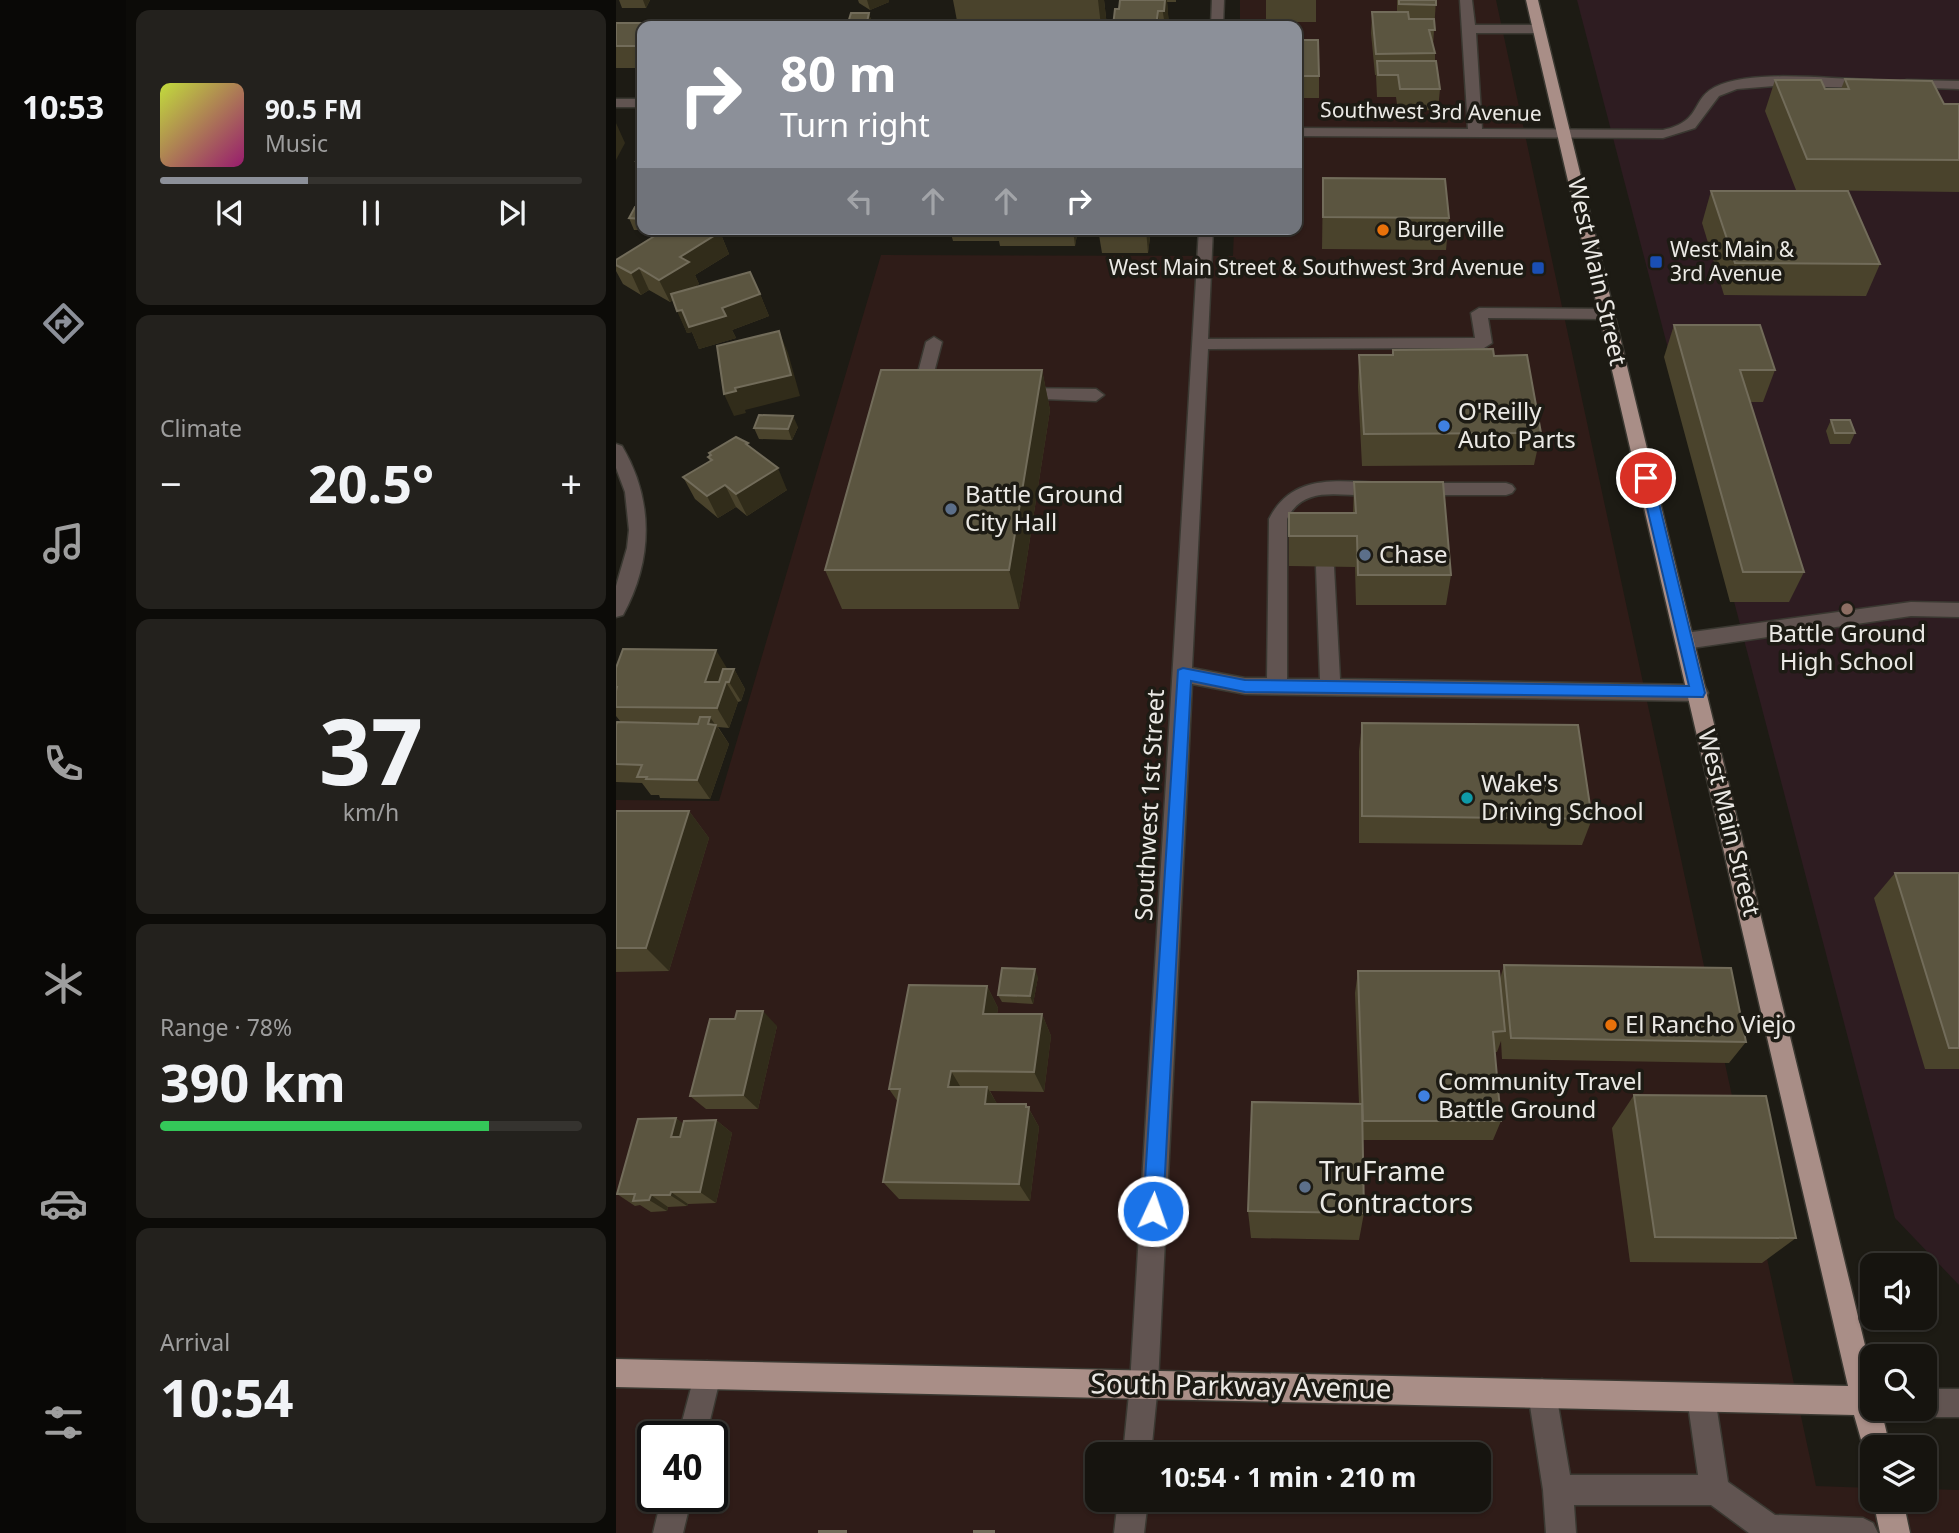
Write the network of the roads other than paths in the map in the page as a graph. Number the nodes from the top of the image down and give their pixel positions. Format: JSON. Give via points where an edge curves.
{"nodes":[{"id":1,"x":1218,"y":0,"type":"edge"},
{"id":2,"x":1466,"y":0,"type":"edge"},
{"id":3,"x":1532,"y":0,"type":"edge"},
{"id":4,"x":1217,"y":21,"type":"edge"},
{"id":5,"x":1469,"y":29,"type":"junction"},
{"id":6,"x":1539,"y":29,"type":"junction"},
{"id":7,"x":1959,"y":85,"type":"edge"},
{"id":8,"x":616,"y":103,"type":"edge"},
{"id":9,"x":637,"y":103,"type":"edge"},
{"id":10,"x":1302,"y":132,"type":"edge"},
{"id":11,"x":1475,"y":134,"type":"junction"},
{"id":12,"x":1564,"y":134,"type":"junction"},
{"id":13,"x":1206,"y":235,"type":"edge"},
{"id":14,"x":1607,"y":314,"type":"junction"},
{"id":15,"x":934,"y":342,"type":"dead end"},
{"id":16,"x":1200,"y":344,"type":"junction"},
{"id":17,"x":942,"y":394,"type":"edge"},
{"id":18,"x":998,"y":394,"type":"edge"},
{"id":19,"x":1096,"y":395,"type":"dead end"},
{"id":20,"x":616,"y":450,"type":"edge"},
{"id":21,"x":1507,"y":489,"type":"dead end"},
{"id":22,"x":1325,"y":566,"type":"edge"},
{"id":23,"x":616,"y":610,"type":"edge"},
{"id":24,"x":1959,"y":610,"type":"edge"},
{"id":25,"x":1685,"y":641,"type":"junction"},
{"id":26,"x":1183,"y":674,"type":"junction"},
{"id":27,"x":1278,"y":687,"type":"junction"},
{"id":28,"x":1330,"y":687,"type":"junction"},
{"id":29,"x":1698,"y":693,"type":"junction"},
{"id":30,"x":1860,"y":1364,"type":"edge"},
{"id":31,"x":616,"y":1373,"type":"edge"},
{"id":32,"x":707,"y":1375,"type":"junction"},
{"id":33,"x":1144,"y":1384,"type":"junction"},
{"id":34,"x":1542,"y":1393,"type":"junction"},
{"id":35,"x":1701,"y":1397,"type":"junction"},
{"id":36,"x":1860,"y":1401,"type":"edge"},
{"id":37,"x":1937,"y":1402,"type":"edge"},
{"id":38,"x":1959,"y":1403,"type":"edge"},
{"id":39,"x":696,"y":1421,"type":"edge"},
{"id":40,"x":1138,"y":1442,"type":"edge"},
{"id":41,"x":1558,"y":1490,"type":"junction"},
{"id":42,"x":1714,"y":1490,"type":"junction"},
{"id":43,"x":673,"y":1512,"type":"edge"},
{"id":44,"x":1132,"y":1512,"type":"edge"},
{"id":45,"x":1891,"y":1512,"type":"edge"},
{"id":46,"x":668,"y":1533,"type":"edge"},
{"id":47,"x":1129,"y":1533,"type":"edge"},
{"id":48,"x":1561,"y":1533,"type":"edge"},
{"id":49,"x":1863,"y":1533,"type":"edge"},
{"id":50,"x":1895,"y":1533,"type":"edge"}],
"edges":[{"from":1,"to":4,"type":"street"},
{"from":2,"to":5,"type":"street"},
{"from":3,"to":6,"type":"main road","name":"West Main Street"},
{"from":5,"to":6,"type":"street"},
{"from":5,"to":11,"type":"street"},
{"from":6,"to":12,"type":"main road","name":"West Main Street"},
{"from":7,"to":12,"type":"street","name":"Southwest 3rd Avenue","via":[[1743,83],[1715,92],[1699,119],[1676,132]]},
{"from":8,"to":9,"type":"street"},
{"from":10,"to":11,"type":"street","name":"Southwest 3rd Avenue"},
{"from":11,"to":12,"type":"street","name":"Southwest 3rd Avenue"},
{"from":12,"to":14,"type":"main road","name":"West Main Street"},
{"from":13,"to":16,"type":"street","name":"Southwest 1st Street"},
{"from":14,"to":16,"type":"street","via":[[1479,313],[1484,343]]},
{"from":14,"to":25,"type":"main road","name":"West Main Street"},
{"from":15,"to":17,"type":"street","via":[[923,384],[926,392]]},
{"from":16,"to":26,"type":"street","name":"Southwest 1st Street"},
{"from":18,"to":19,"type":"street"},
{"from":20,"to":23,"type":"street","via":[[630,476],[640,527],[635,559]]},
{"from":21,"to":27,"type":"street","via":[[1297,495],[1280,509]]},
{"from":22,"to":28,"type":"street"},
{"from":24,"to":25,"type":"street","via":[[1911,610]]},
{"from":25,"to":29,"type":"main road","name":"West Main Street"},
{"from":26,"to":27,"type":"street"},
{"from":26,"to":33,"type":"street","name":"Southwest 1st Street"},
{"from":27,"to":28,"type":"street"},
{"from":28,"to":29,"type":"street"},
{"from":29,"to":30,"type":"main road","name":"West Main Street"},
{"from":31,"to":32,"type":"main road","name":"South Parkway Avenue"},
{"from":32,"to":33,"type":"main road","name":"South Parkway Avenue"},
{"from":32,"to":39,"type":"street"},
{"from":33,"to":34,"type":"main road","name":"South Parkway Avenue"},
{"from":33,"to":40,"type":"street","name":"Southwest 1st Street"},
{"from":34,"to":35,"type":"main road","name":"South Parkway Avenue"},
{"from":34,"to":41,"type":"street"},
{"from":35,"to":36,"type":"main road","name":"South Parkway Avenue"},
{"from":35,"to":42,"type":"street"},
{"from":37,"to":38,"type":"street"},
{"from":41,"to":42,"type":"street"},
{"from":41,"to":48,"type":"street"},
{"from":42,"to":49,"type":"street","via":[[1770,1531]]},
{"from":43,"to":46,"type":"street"},
{"from":44,"to":47,"type":"street"},
{"from":45,"to":50,"type":"main road"}]}
